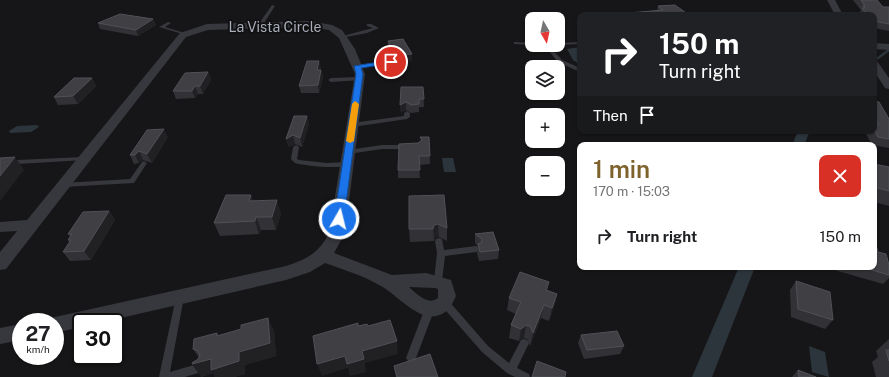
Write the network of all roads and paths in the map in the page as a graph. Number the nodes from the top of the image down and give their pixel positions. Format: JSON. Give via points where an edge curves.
{"nodes":[{"id":1,"x":830,"y":0,"type":"edge"},
{"id":2,"x":273,"y":6,"type":"dead end"},
{"id":3,"x":838,"y":12,"type":"edge"},
{"id":4,"x":169,"y":23,"type":"dead end"},
{"id":5,"x":260,"y":25,"type":"junction"},
{"id":6,"x":369,"y":25,"type":"dead end"},
{"id":7,"x":154,"y":26,"type":"dead end"},
{"id":8,"x":161,"y":27,"type":"junction"},
{"id":9,"x":186,"y":34,"type":"junction"},
{"id":10,"x":341,"y":37,"type":"junction"},
{"id":11,"x":516,"y":43,"type":"dead end"},
{"id":12,"x":577,"y":43,"type":"edge"},
{"id":13,"x":525,"y":44,"type":"edge"},
{"id":14,"x":565,"y":44,"type":"edge"},
{"id":15,"x":877,"y":46,"type":"edge"},
{"id":16,"x":889,"y":47,"type":"edge"},
{"id":17,"x":552,"y":52,"type":"edge"},
{"id":18,"x":391,"y":62,"type":"dead end"},
{"id":19,"x":357,"y":66,"type":"junction"},
{"id":20,"x":877,"y":68,"type":"edge"},
{"id":21,"x":577,"y":69,"type":"edge"},
{"id":22,"x":331,"y":80,"type":"dead end"},
{"id":23,"x":359,"y":80,"type":"junction"},
{"id":24,"x":889,"y":86,"type":"edge"},
{"id":25,"x":407,"y":113,"type":"dead end"},
{"id":26,"x":352,"y":124,"type":"junction"},
{"id":27,"x":296,"y":147,"type":"dead end"},
{"id":28,"x":418,"y":147,"type":"edge"},
{"id":29,"x":348,"y":158,"type":"junction"},
{"id":30,"x":83,"y":159,"type":"junction"},
{"id":31,"x":17,"y":162,"type":"dead end"},
{"id":32,"x":144,"y":163,"type":"dead end"},
{"id":33,"x":63,"y":184,"type":"junction"},
{"id":34,"x":31,"y":225,"type":"junction"},
{"id":35,"x":0,"y":227,"type":"edge"},
{"id":36,"x":439,"y":241,"type":"dead end"},
{"id":37,"x":476,"y":249,"type":"dead end"},
{"id":38,"x":440,"y":253,"type":"junction"},
{"id":39,"x":325,"y":256,"type":"junction"},
{"id":40,"x":0,"y":264,"type":"edge"},
{"id":41,"x":438,"y":281,"type":"junction"},
{"id":42,"x":391,"y":282,"type":"junction"},
{"id":43,"x":180,"y":296,"type":"junction"},
{"id":44,"x":437,"y":305,"type":"junction"},
{"id":45,"x":64,"y":323,"type":"edge"},
{"id":46,"x":12,"y":334,"type":"edge"},
{"id":47,"x":0,"y":336,"type":"edge"},
{"id":48,"x":524,"y":343,"type":"dead end"},
{"id":49,"x":411,"y":358,"type":"dead end"},
{"id":50,"x":201,"y":368,"type":"edge"},
{"id":51,"x":511,"y":370,"type":"junction"},
{"id":52,"x":164,"y":377,"type":"edge"},
{"id":53,"x":168,"y":377,"type":"edge"},
{"id":54,"x":525,"y":377,"type":"edge"}],
"edges":[{"from":1,"to":3,"type":"street"},
{"from":2,"to":5,"type":"lane"},
{"from":4,"to":8,"type":"lane"},
{"from":5,"to":9,"type":"street","name":"La Vista Circle","via":[[207,27]]},
{"from":5,"to":10,"type":"street","name":"La Vista Circle","via":[[323,25],[336,29]]},
{"from":6,"to":10,"type":"lane","via":[[377,28]]},
{"from":7,"to":8,"type":"lane"},
{"from":8,"to":9,"type":"lane"},
{"from":9,"to":30,"type":"street","name":"La Vista Circle","via":[[172,47]]},
{"from":10,"to":19,"type":"street","name":"La Vista Circle","via":[[354,56]]},
{"from":11,"to":13,"type":"lane"},
{"from":12,"to":14,"type":"lane"},
{"from":15,"to":16,"type":"street"},
{"from":17,"to":21,"type":"lane","via":[[560,61]]},
{"from":18,"to":19,"type":"lane"},
{"from":19,"to":23,"type":"street","name":"La Vista Circle"},
{"from":20,"to":24,"type":"street"},
{"from":22,"to":23,"type":"lane"},
{"from":23,"to":26,"type":"street","name":"La Vista Circle"},
{"from":25,"to":26,"type":"lane","via":[[407,117]]},
{"from":26,"to":29,"type":"street","name":"La Vista Circle"},
{"from":27,"to":29,"type":"lane","via":[[294,159],[297,162],[327,165]]},
{"from":28,"to":29,"type":"lane","via":[[382,147]]},
{"from":29,"to":39,"type":"street","name":"La Vista Circle","via":[[337,232]]},
{"from":30,"to":31,"type":"lane"},
{"from":30,"to":33,"type":"street","name":"La Vista Circle"},
{"from":32,"to":33,"type":"lane","via":[[132,180]]},
{"from":33,"to":34,"type":"street","name":"La Vista Circle"},
{"from":34,"to":35,"type":"street"},
{"from":34,"to":40,"type":"street","name":"La Vista Circle"},
{"from":36,"to":38,"type":"lane"},
{"from":37,"to":38,"type":"lane"},
{"from":38,"to":41,"type":"lane"},
{"from":39,"to":42,"type":"street"},
{"from":39,"to":43,"type":"street","via":[[301,269]]},
{"from":41,"to":42,"type":"street","via":[[426,279]]},
{"from":41,"to":44,"type":"street","via":[[446,285],[448,292]]},
{"from":42,"to":44,"type":"street","via":[[425,308]]},
{"from":43,"to":45,"type":"street"},
{"from":43,"to":52,"type":"lane"},
{"from":44,"to":49,"type":"lane"},
{"from":44,"to":51,"type":"lane"},
{"from":46,"to":47,"type":"street"},
{"from":48,"to":51,"type":"lane"},
{"from":50,"to":53,"type":"lane"},
{"from":51,"to":54,"type":"lane"}]}
